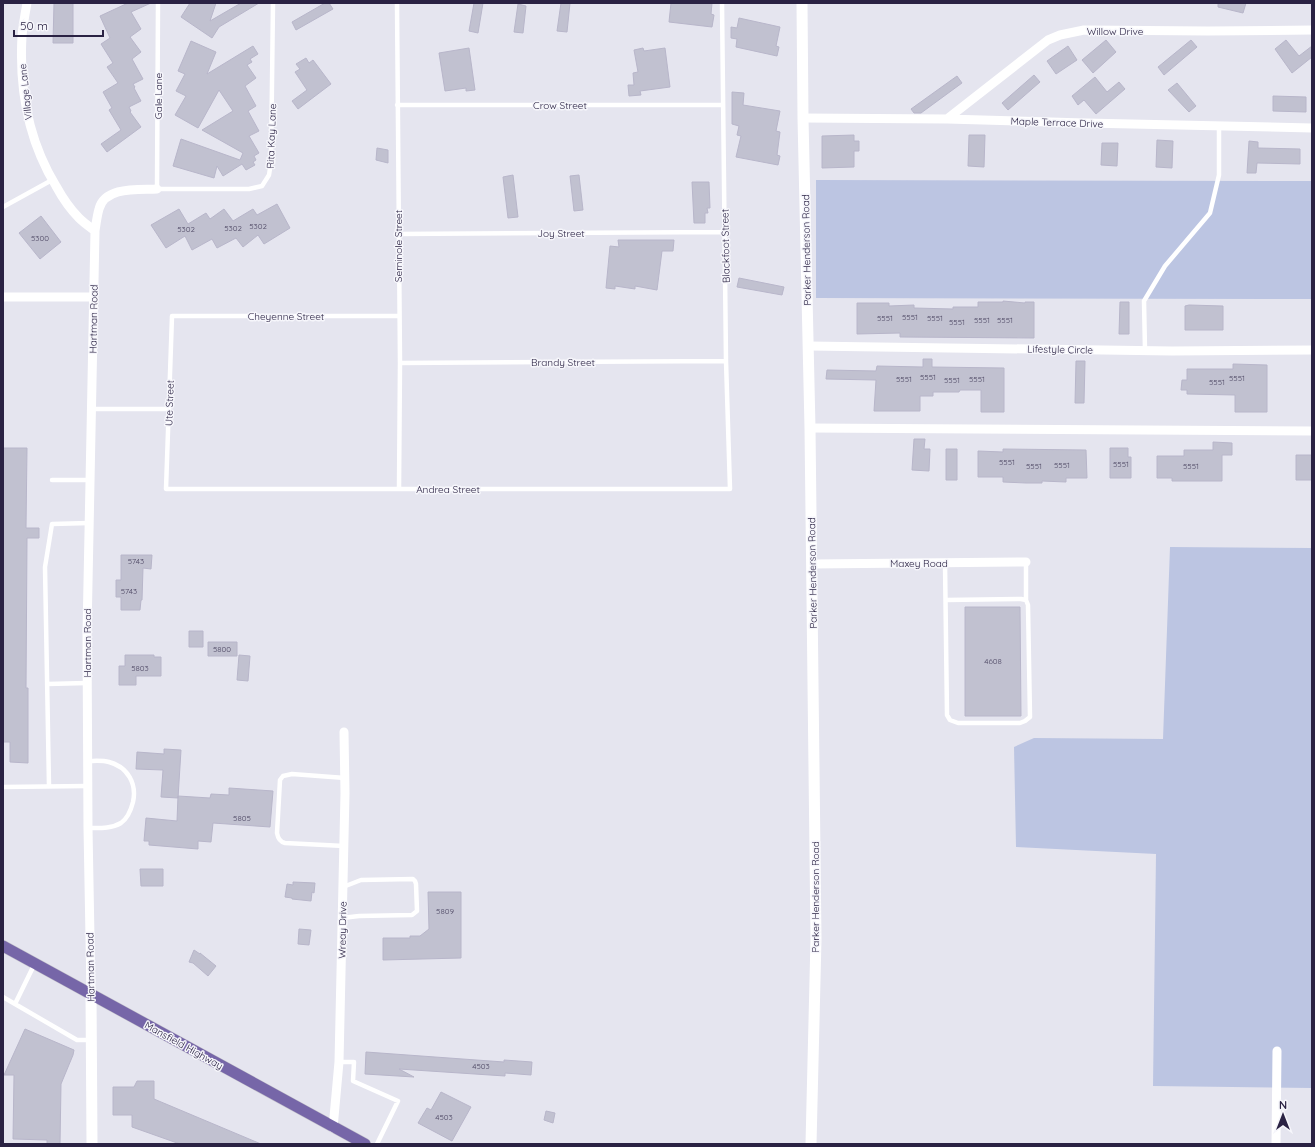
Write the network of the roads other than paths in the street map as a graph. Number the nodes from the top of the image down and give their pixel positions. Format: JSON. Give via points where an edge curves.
{"nodes":[{"id":1,"x":27,"y":3,"type":"edge"},
{"id":2,"x":158,"y":3,"type":"edge"},
{"id":3,"x":273,"y":3,"type":"edge"},
{"id":4,"x":396,"y":3,"type":"edge"},
{"id":5,"x":722,"y":3,"type":"edge"},
{"id":6,"x":802,"y":3,"type":"edge"},
{"id":7,"x":1312,"y":30,"type":"edge"},
{"id":8,"x":397,"y":105,"type":"junction"},
{"id":9,"x":724,"y":105,"type":"junction"},
{"id":10,"x":803,"y":118,"type":"junction"},
{"id":11,"x":947,"y":119,"type":"junction"},
{"id":12,"x":1219,"y":126,"type":"junction"},
{"id":13,"x":1311,"y":127,"type":"edge"},
{"id":14,"x":52,"y":180,"type":"junction"},
{"id":15,"x":157,"y":189,"type":"junction"},
{"id":16,"x":3,"y":207,"type":"edge"},
{"id":17,"x":95,"y":232,"type":"junction"},
{"id":18,"x":725,"y":232,"type":"junction"},
{"id":19,"x":398,"y":234,"type":"junction"},
{"id":20,"x":93,"y":297,"type":"junction"},
{"id":21,"x":3,"y":298,"type":"edge"},
{"id":22,"x":172,"y":316,"type":"joint"},
{"id":23,"x":399,"y":316,"type":"junction"},
{"id":24,"x":809,"y":346,"type":"junction"},
{"id":25,"x":1145,"y":350,"type":"junction"},
{"id":26,"x":1312,"y":350,"type":"edge"},
{"id":27,"x":726,"y":361,"type":"junction"},
{"id":28,"x":400,"y":363,"type":"junction"},
{"id":29,"x":91,"y":409,"type":"junction"},
{"id":30,"x":169,"y":409,"type":"junction"},
{"id":31,"x":810,"y":428,"type":"junction"},
{"id":32,"x":1312,"y":430,"type":"edge"},
{"id":33,"x":52,"y":480,"type":"dead end"},
{"id":34,"x":90,"y":480,"type":"junction"},
{"id":35,"x":166,"y":489,"type":"joint"},
{"id":36,"x":399,"y":489,"type":"junction"},
{"id":37,"x":730,"y":489,"type":"joint"},
{"id":38,"x":89,"y":523,"type":"junction"},
{"id":39,"x":1026,"y":562,"type":"joint"},
{"id":40,"x":945,"y":563,"type":"junction"},
{"id":41,"x":812,"y":564,"type":"junction"},
{"id":42,"x":946,"y":600,"type":"junction"},
{"id":43,"x":1026,"y":600,"type":"junction"},
{"id":44,"x":48,"y":684,"type":"junction"},
{"id":45,"x":87,"y":684,"type":"junction"},
{"id":46,"x":344,"y":732,"type":"dead end"},
{"id":47,"x":87,"y":761,"type":"junction"},
{"id":48,"x":345,"y":778,"type":"junction"},
{"id":49,"x":49,"y":786,"type":"junction"},
{"id":50,"x":87,"y":786,"type":"junction"},
{"id":51,"x":3,"y":787,"type":"edge"},
{"id":52,"x":88,"y":828,"type":"junction"},
{"id":53,"x":344,"y":846,"type":"junction"},
{"id":54,"x":343,"y":887,"type":"junction"},
{"id":55,"x":342,"y":918,"type":"junction"},
{"id":56,"x":3,"y":946,"type":"edge"},
{"id":57,"x":35,"y":963,"type":"junction"},
{"id":58,"x":90,"y":993,"type":"junction"},
{"id":59,"x":3,"y":998,"type":"edge"},
{"id":60,"x":15,"y":1004,"type":"junction"},
{"id":61,"x":91,"y":1040,"type":"junction"},
{"id":62,"x":1277,"y":1051,"type":"dead end"},
{"id":63,"x":339,"y":1062,"type":"junction"},
{"id":64,"x":333,"y":1128,"type":"junction"},
{"id":65,"x":92,"y":1144,"type":"edge"},
{"id":66,"x":365,"y":1144,"type":"edge"},
{"id":67,"x":377,"y":1144,"type":"edge"},
{"id":68,"x":811,"y":1144,"type":"edge"},
{"id":69,"x":1276,"y":1144,"type":"edge"}],
"edges":[{"from":1,"to":14,"type":"street","name":"Village Lane","via":[[22,35],[24,100],[28,123]]},
{"from":2,"to":15,"type":"lane","name":"Gale Lane"},
{"from":3,"to":15,"type":"lane","name":"Rita Kay Lane","via":[[269,175],[262,186],[249,189]]},
{"from":4,"to":8,"type":"lane","name":"Seminole Street"},
{"from":5,"to":9,"type":"lane","name":"Blackfoot Street"},
{"from":6,"to":10,"type":"street","name":"Parker Henderson Road"},
{"from":7,"to":11,"type":"street","name":"Willow Drive","via":[[1084,30],[1060,35],[1048,40]]},
{"from":8,"to":9,"type":"lane","name":"Crow Street"},
{"from":8,"to":19,"type":"lane","name":"Seminole Street"},
{"from":9,"to":18,"type":"lane","name":"Blackfoot Street"},
{"from":10,"to":11,"type":"street","name":"Maple Terrace Drive"},
{"from":10,"to":24,"type":"street","name":"Parker Henderson Road"},
{"from":11,"to":12,"type":"street","name":"Maple Terrace Drive"},
{"from":12,"to":13,"type":"street","name":"Maple Terrace Drive"},
{"from":12,"to":25,"type":"lane","via":[[1220,175],[1210,213],[1165,266],[1144,301]]},
{"from":14,"to":16,"type":"lane"},
{"from":14,"to":17,"type":"street","name":"Village Lane","via":[[78,217]]},
{"from":15,"to":17,"type":"street","name":"Hartman Road","via":[[119,191],[109,196],[99,208]]},
{"from":17,"to":20,"type":"street","name":"Hartman Road"},
{"from":18,"to":19,"type":"lane","name":"Joy Street"},
{"from":18,"to":27,"type":"lane","name":"Blackfoot Street"},
{"from":19,"to":23,"type":"lane","name":"Seminole Street"},
{"from":20,"to":21,"type":"street"},
{"from":20,"to":29,"type":"street","name":"Hartman Road"},
{"from":22,"to":23,"type":"lane","name":"Cheyenne Street"},
{"from":22,"to":30,"type":"lane","name":"Ute Street"},
{"from":23,"to":28,"type":"lane","name":"Seminole Street"},
{"from":24,"to":25,"type":"street","name":"Lifestyle Circle"},
{"from":24,"to":31,"type":"street","name":"Parker Henderson Road"},
{"from":25,"to":26,"type":"street","name":"Lifestyle Circle"},
{"from":27,"to":28,"type":"lane","name":"Brandy Street"},
{"from":27,"to":37,"type":"lane","name":"Blackfoot Street"},
{"from":28,"to":36,"type":"lane","name":"Seminole Street"},
{"from":29,"to":30,"type":"lane"},
{"from":29,"to":34,"type":"street","name":"Hartman Road"},
{"from":30,"to":35,"type":"lane","name":"Ute Street"},
{"from":31,"to":32,"type":"street"},
{"from":31,"to":41,"type":"street","name":"Parker Henderson Road"},
{"from":33,"to":34,"type":"lane"},
{"from":34,"to":38,"type":"street","name":"Hartman Road"},
{"from":35,"to":36,"type":"lane","name":"Andrea Street"},
{"from":36,"to":37,"type":"lane","name":"Andrea Street"},
{"from":38,"to":44,"type":"lane","via":[[52,524],[45,567]]},
{"from":38,"to":45,"type":"street","name":"Hartman Road"},
{"from":39,"to":40,"type":"street","name":"Maxey Road"},
{"from":39,"to":43,"type":"lane"},
{"from":40,"to":41,"type":"street","name":"Maxey Road"},
{"from":40,"to":42,"type":"lane"},
{"from":41,"to":68,"type":"street","name":"Parker Henderson Road","via":[[816,939]]},
{"from":42,"to":43,"type":"lane"},
{"from":42,"to":43,"type":"lane","via":[[947,715],[950,720],[958,723],[1020,723],[1030,717]]},
{"from":44,"to":45,"type":"lane"},
{"from":44,"to":49,"type":"lane"},
{"from":45,"to":47,"type":"street","name":"Hartman Road"},
{"from":46,"to":48,"type":"street","name":"Wreay Drive"},
{"from":47,"to":50,"type":"street","name":"Hartman Road"},
{"from":47,"to":52,"type":"lane","via":[[104,761],[120,767],[128,774],[134,786],[132,805],[124,820],[111,827]]},
{"from":48,"to":53,"type":"street","name":"Wreay Drive"},
{"from":48,"to":53,"type":"lane","via":[[292,774],[283,776],[280,780],[277,833],[281,842],[285,843]]},
{"from":49,"to":50,"type":"lane"},
{"from":49,"to":51,"type":"lane"},
{"from":50,"to":52,"type":"street","name":"Hartman Road"},
{"from":52,"to":58,"type":"street","name":"Hartman Road"},
{"from":53,"to":54,"type":"street","name":"Wreay Drive"},
{"from":54,"to":55,"type":"street","name":"Wreay Drive"},
{"from":54,"to":55,"type":"lane","via":[[361,880],[412,879],[416,884],[417,911],[412,915]]},
{"from":55,"to":63,"type":"street","name":"Wreay Drive"},
{"from":56,"to":57,"type":"main road","name":"Mansfield Highway"},
{"from":57,"to":58,"type":"main road","name":"Mansfield Highway"},
{"from":57,"to":60,"type":"lane"},
{"from":58,"to":61,"type":"street","name":"Hartman Road"},
{"from":58,"to":64,"type":"main road","name":"Mansfield Highway"},
{"from":59,"to":60,"type":"lane"},
{"from":60,"to":61,"type":"lane","via":[[76,1040]]},
{"from":61,"to":65,"type":"street","name":"Hartman Road"},
{"from":62,"to":69,"type":"street"},
{"from":63,"to":64,"type":"street","name":"Wreay Drive"},
{"from":63,"to":67,"type":"lane","via":[[354,1062],[353,1081],[398,1101]]},
{"from":64,"to":66,"type":"main road","name":"Mansfield Highway"}]}
